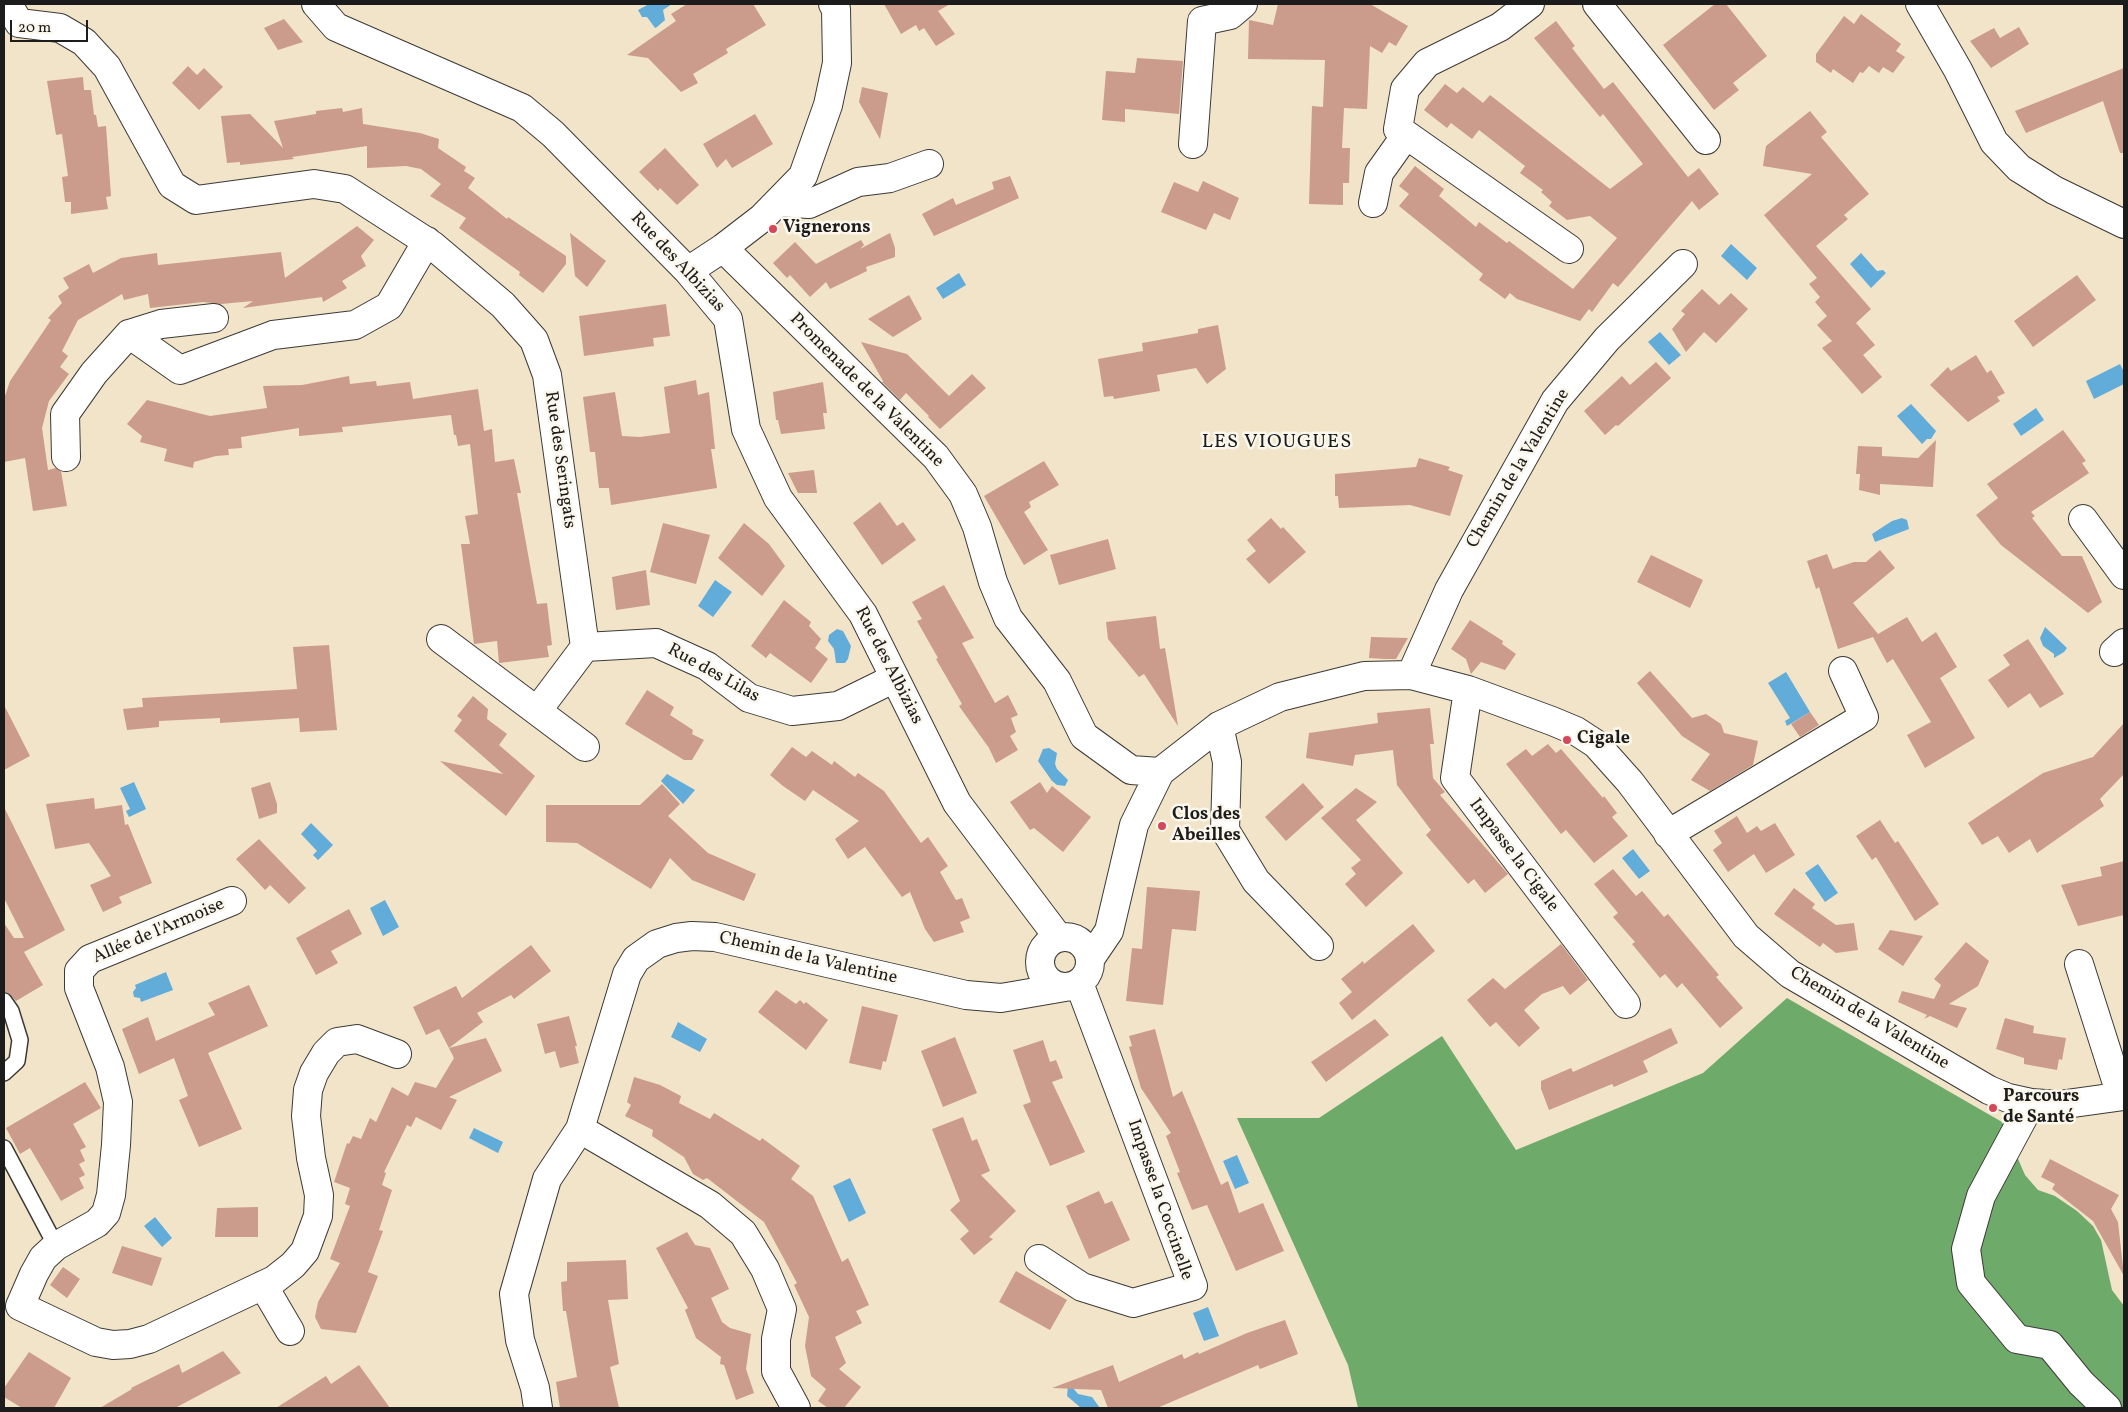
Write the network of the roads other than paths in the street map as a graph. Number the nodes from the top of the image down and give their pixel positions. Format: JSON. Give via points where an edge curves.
{"nodes":[{"id":1,"x":8,"y":4,"type":"edge"},
{"id":2,"x":316,"y":4,"type":"edge"},
{"id":3,"x":833,"y":4,"type":"edge"},
{"id":4,"x":1243,"y":4,"type":"edge"},
{"id":5,"x":1530,"y":4,"type":"edge"},
{"id":6,"x":1597,"y":4,"type":"edge"},
{"id":7,"x":1920,"y":4,"type":"edge"},
{"id":8,"x":1406,"y":135,"type":"junction"},
{"id":9,"x":1706,"y":140,"type":"dead end"},
{"id":10,"x":1193,"y":144,"type":"dead end"},
{"id":11,"x":929,"y":164,"type":"dead end"},
{"id":12,"x":778,"y":202,"type":"junction"},
{"id":13,"x":1373,"y":204,"type":"dead end"},
{"id":14,"x":2124,"y":224,"type":"edge"},
{"id":15,"x":427,"y":241,"type":"junction"},
{"id":16,"x":723,"y":248,"type":"junction"},
{"id":17,"x":1569,"y":249,"type":"dead end"},
{"id":18,"x":1683,"y":264,"type":"dead end"},
{"id":19,"x":688,"y":271,"type":"junction"},
{"id":20,"x":214,"y":318,"type":"dead end"},
{"id":21,"x":129,"y":334,"type":"junction"},
{"id":22,"x":66,"y":457,"type":"dead end"},
{"id":23,"x":2082,"y":519,"type":"dead end"},
{"id":24,"x":2124,"y":575,"type":"edge"},
{"id":25,"x":441,"y":639,"type":"dead end"},
{"id":26,"x":585,"y":647,"type":"junction"},
{"id":27,"x":1843,"y":671,"type":"dead end"},
{"id":28,"x":1411,"y":676,"type":"junction"},
{"id":29,"x":895,"y":678,"type":"junction"},
{"id":30,"x":1468,"y":690,"type":"junction"},
{"id":31,"x":537,"y":711,"type":"junction"},
{"id":32,"x":1219,"y":726,"type":"junction"},
{"id":33,"x":585,"y":747,"type":"dead end"},
{"id":34,"x":1160,"y":772,"type":"junction"},
{"id":35,"x":1668,"y":834,"type":"junction"},
{"id":36,"x":1116,"y":898,"type":"junction"},
{"id":37,"x":232,"y":901,"type":"dead end"},
{"id":38,"x":1038,"y":910,"type":"junction"},
{"id":39,"x":1065,"y":937,"type":"junction"},
{"id":40,"x":1318,"y":946,"type":"dead end"},
{"id":41,"x":2079,"y":964,"type":"dead end"},
{"id":42,"x":1040,"y":968,"type":"junction"},
{"id":43,"x":1076,"y":979,"type":"junction"},
{"id":44,"x":1001,"y":998,"type":"junction"},
{"id":45,"x":4,"y":1001,"type":"edge"},
{"id":46,"x":1626,"y":1004,"type":"dead end"},
{"id":47,"x":397,"y":1054,"type":"dead end"},
{"id":48,"x":4,"y":1073,"type":"edge"},
{"id":49,"x":2123,"y":1096,"type":"edge"},
{"id":50,"x":2031,"y":1103,"type":"junction"},
{"id":51,"x":580,"y":1129,"type":"junction"},
{"id":52,"x":4,"y":1148,"type":"edge"},
{"id":53,"x":56,"y":1246,"type":"junction"},
{"id":54,"x":1039,"y":1259,"type":"dead end"},
{"id":55,"x":263,"y":1285,"type":"junction"},
{"id":56,"x":12,"y":1310,"type":"edge"},
{"id":57,"x":290,"y":1331,"type":"dead end"},
{"id":58,"x":538,"y":1408,"type":"edge"},
{"id":59,"x":796,"y":1408,"type":"edge"},
{"id":60,"x":2107,"y":1408,"type":"edge"}],
"edges":[{"from":1,"to":15,"type":"street","name":"Rue des Seringats","via":[[19,23],[60,28],[84,42],[107,67],[172,184],[196,200],[314,184],[345,189]]},
{"from":2,"to":19,"type":"street","name":"Rue des Albizias","via":[[336,27],[522,108]]},
{"from":3,"to":12,"type":"street","via":[[836,9],[837,63],[828,105],[803,176]]},
{"from":4,"to":10,"type":"street","via":[[1230,15],[1202,21]]},
{"from":5,"to":8,"type":"street","via":[[1500,27],[1427,64],[1405,89],[1398,129]]},
{"from":6,"to":9,"type":"street"},
{"from":7,"to":14,"type":"street","via":[[1994,142],[2019,168],[2047,186]]},
{"from":8,"to":13,"type":"street","via":[[1379,173]]},
{"from":8,"to":17,"type":"street"},
{"from":11,"to":12,"type":"street","via":[[890,178],[858,182],[808,204]]},
{"from":12,"to":16,"type":"street"},
{"from":15,"to":21,"type":"street","via":[[389,306],[355,325],[273,335],[180,370]]},
{"from":15,"to":26,"type":"street","name":"Rue des Seringats","via":[[504,304],[534,340],[547,375]]},
{"from":16,"to":19,"type":"street"},
{"from":16,"to":34,"type":"street","name":"Promenade de la Valentine","via":[[936,457],[963,494],[1008,618],[1057,681],[1084,736],[1130,770]]},
{"from":18,"to":28,"type":"street","name":"Chemin de la Valentine","via":[[1607,339],[1555,401],[1449,590]]},
{"from":19,"to":29,"type":"street","name":"Rue des Albizias","via":[[728,319],[746,429],[778,498],[863,614]]},
{"from":20,"to":21,"type":"street","via":[[161,324]]},
{"from":21,"to":22,"type":"street","via":[[94,373],[65,414]]},
{"from":23,"to":24,"type":"street"},
{"from":25,"to":31,"type":"street"},
{"from":26,"to":29,"type":"street","name":"Rue des Lilas","via":[[656,643],[706,666],[749,698],[792,711],[838,706]]},
{"from":26,"to":31,"type":"street"},
{"from":27,"to":35,"type":"street","via":[[1864,717]]},
{"from":28,"to":30,"type":"street","name":"Chemin de la Valentine"},
{"from":28,"to":32,"type":"street","name":"Chemin de la Valentine","via":[[1364,676],[1280,697]]},
{"from":29,"to":38,"type":"street","name":"Rue des Albizias","via":[[956,803]]},
{"from":30,"to":35,"type":"street","name":"Chemin de la Valentine","via":[[1576,731],[1596,744],[1630,782]]},
{"from":30,"to":46,"type":"street","name":"Impasse la Cigale","via":[[1455,778]]},
{"from":31,"to":33,"type":"street"},
{"from":32,"to":34,"type":"street","name":"Chemin de la Valentine"},
{"from":32,"to":40,"type":"street","via":[[1227,762],[1225,830],[1256,881]]},
{"from":34,"to":36,"type":"street","name":"Chemin de la Valentine","via":[[1134,825]]},
{"from":35,"to":50,"type":"street","name":"Chemin de la Valentine","via":[[1746,936],[1790,974],[1989,1090]]},
{"from":36,"to":39,"type":"street"},
{"from":36,"to":43,"type":"street","name":"Chemin de la Valentine","via":[[1109,931]]},
{"from":37,"to":53,"type":"street","name":"Allée de l'Armoise","via":[[90,959],[79,971],[79,988],[110,1067],[118,1102],[112,1195],[106,1213],[97,1224]]},
{"from":38,"to":39,"type":"street","name":"Rue des Albizias"},
{"from":38,"to":42,"type":"street"},
{"from":39,"to":42,"type":"street","via":[[1045,945],[1040,953]]},
{"from":39,"to":43,"type":"street","via":[[1079,940],[1087,949]]},
{"from":41,"to":49,"type":"street"},
{"from":42,"to":43,"type":"street","via":[[1051,984]]},
{"from":42,"to":44,"type":"street"},
{"from":43,"to":44,"type":"street","name":"Chemin de la Valentine"},
{"from":43,"to":54,"type":"street","name":"Impasse la Coccinelle","via":[[1193,1286],[1133,1303],[1082,1287]]},
{"from":44,"to":51,"type":"street","name":"Chemin de la Valentine","via":[[943,990],[715,938],[676,938],[657,944],[636,960],[627,974]]},
{"from":45,"to":48,"type":"lane","via":[[11,1011],[20,1040],[17,1061]]},
{"from":47,"to":55,"type":"street","name":"Allée de l'Armoise","via":[[357,1039],[337,1042],[314,1073],[308,1090],[306,1116],[319,1195],[318,1216],[304,1251],[293,1265]]},
{"from":49,"to":50,"type":"street","name":"Chemin de la Valentine","via":[[2059,1105]]},
{"from":50,"to":60,"type":"street","via":[[1980,1196],[1966,1249],[1970,1283],[2017,1338],[2050,1345],[2081,1383]]},
{"from":51,"to":58,"type":"street","via":[[547,1179],[514,1294],[520,1340]]},
{"from":51,"to":59,"type":"street","via":[[710,1205],[743,1233],[765,1269],[782,1309],[776,1339],[776,1371]]},
{"from":52,"to":53,"type":"lane"},
{"from":53,"to":56,"type":"street","name":"Allée de l'Armoise","via":[[43,1258]]},
{"from":55,"to":56,"type":"street","name":"Allée de l'Armoise","via":[[149,1339],[130,1344],[96,1342]]},
{"from":55,"to":57,"type":"street"}]}
